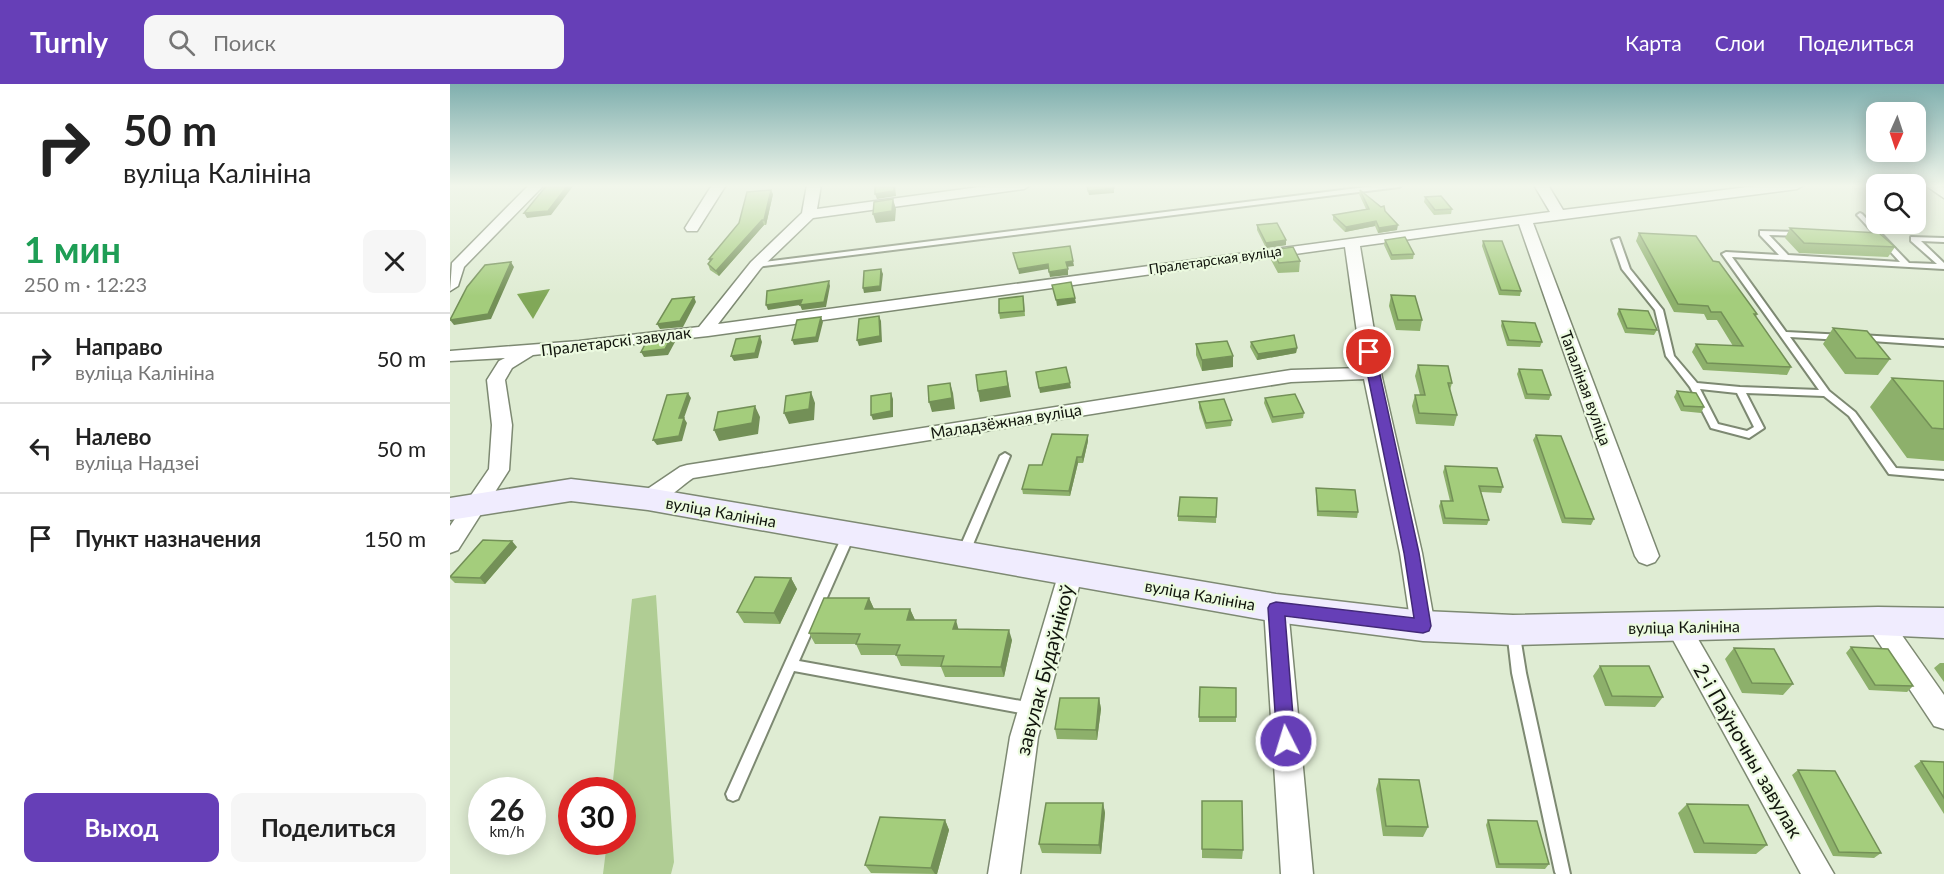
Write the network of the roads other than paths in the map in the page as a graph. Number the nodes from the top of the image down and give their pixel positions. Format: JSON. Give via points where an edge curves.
{"nodes":[{"id":1,"x":499,"y":222,"type":"edge"},
{"id":2,"x":696,"y":222,"type":"edge"},
{"id":3,"x":799,"y":222,"type":"edge"},
{"id":4,"x":1103,"y":222,"type":"edge"},
{"id":5,"x":1510,"y":222,"type":"edge"},
{"id":6,"x":1526,"y":222,"type":"edge"},
{"id":7,"x":1867,"y":222,"type":"edge"},
{"id":8,"x":692,"y":228,"type":"dead end"},
{"id":9,"x":1805,"y":235,"type":"edge"},
{"id":10,"x":1872,"y":238,"type":"edge"},
{"id":11,"x":1883,"y":239,"type":"junction"},
{"id":12,"x":1616,"y":240,"type":"dead end"},
{"id":13,"x":1944,"y":240,"type":"edge"},
{"id":14,"x":1352,"y":242,"type":"junction"},
{"id":15,"x":1785,"y":257,"type":"junction"},
{"id":16,"x":1905,"y":263,"type":"junction"},
{"id":17,"x":756,"y":265,"type":"junction"},
{"id":18,"x":453,"y":266,"type":"edge"},
{"id":19,"x":1943,"y":266,"type":"edge"},
{"id":20,"x":450,"y":286,"type":"edge"},
{"id":21,"x":705,"y":330,"type":"junction"},
{"id":22,"x":1784,"y":334,"type":"junction"},
{"id":23,"x":1944,"y":343,"type":"edge"},
{"id":24,"x":526,"y":352,"type":"junction"},
{"id":25,"x":450,"y":357,"type":"edge"},
{"id":26,"x":1372,"y":373,"type":"junction"},
{"id":27,"x":495,"y":384,"type":"junction"},
{"id":28,"x":1694,"y":386,"type":"junction"},
{"id":29,"x":1740,"y":390,"type":"junction"},
{"id":30,"x":1826,"y":393,"type":"junction"},
{"id":31,"x":1005,"y":456,"type":"dead end"},
{"id":32,"x":1944,"y":475,"type":"edge"},
{"id":33,"x":648,"y":499,"type":"junction"},
{"id":34,"x":462,"y":507,"type":"edge"},
{"id":35,"x":849,"y":534,"type":"junction"},
{"id":36,"x":450,"y":544,"type":"edge"},
{"id":37,"x":963,"y":554,"type":"junction"},
{"id":38,"x":1647,"y":556,"type":"dead end"},
{"id":39,"x":1071,"y":572,"type":"junction"},
{"id":40,"x":1276,"y":608,"type":"junction"},
{"id":41,"x":1878,"y":621,"type":"junction"},
{"id":42,"x":1944,"y":623,"type":"edge"},
{"id":43,"x":1423,"y":626,"type":"junction"},
{"id":44,"x":1678,"y":627,"type":"junction"},
{"id":45,"x":1513,"y":630,"type":"junction"},
{"id":46,"x":790,"y":665,"type":"junction"},
{"id":47,"x":1032,"y":709,"type":"junction"},
{"id":48,"x":1944,"y":717,"type":"edge"},
{"id":49,"x":733,"y":794,"type":"dead end"},
{"id":50,"x":1563,"y":872,"type":"dead end"},
{"id":51,"x":1004,"y":874,"type":"edge"},
{"id":52,"x":1297,"y":874,"type":"edge"},
{"id":53,"x":1818,"y":874,"type":"edge"}],
"edges":[{"from":1,"to":18,"type":"street"},
{"from":2,"to":8,"type":"street"},
{"from":3,"to":17,"type":"street"},
{"from":4,"to":17,"type":"lane"},
{"from":5,"to":14,"type":"street","name":"Пралетарская вуліца"},
{"from":6,"to":38,"type":"street","name":"Тапаліная вуліца"},
{"from":7,"to":11,"type":"lane"},
{"from":9,"to":15,"type":"lane","via":[[1763,233]]},
{"from":10,"to":11,"type":"lane"},
{"from":11,"to":16,"type":"lane"},
{"from":12,"to":28,"type":"lane","via":[[1626,270],[1659,310],[1670,356]]},
{"from":13,"to":19,"type":"lane","via":[[1914,238]]},
{"from":14,"to":21,"type":"street","name":"Пралетарская вуліца"},
{"from":14,"to":26,"type":"street"},
{"from":15,"to":16,"type":"lane"},
{"from":15,"to":22,"type":"lane","via":[[1726,254]]},
{"from":16,"to":19,"type":"lane"},
{"from":17,"to":21,"type":"street"},
{"from":18,"to":20,"type":"street"},
{"from":21,"to":24,"type":"street","name":"Пралетарскі завулак"},
{"from":22,"to":23,"type":"lane"},
{"from":22,"to":30,"type":"lane"},
{"from":24,"to":25,"type":"street","name":"Пралетарскі завулак"},
{"from":24,"to":27,"type":"street","via":[[505,365]]},
{"from":25,"to":27,"type":"street","via":[[470,358]]},
{"from":26,"to":33,"type":"street","name":"Маладзёжная вуліца","via":[[1291,376],[687,472]]},
{"from":26,"to":43,"type":"street"},
{"from":27,"to":34,"type":"street","via":[[502,425],[499,470]]},
{"from":28,"to":29,"type":"lane"},
{"from":28,"to":29,"type":"lane","via":[[1714,426],[1749,435],[1759,428]]},
{"from":29,"to":30,"type":"lane"},
{"from":30,"to":32,"type":"lane","via":[[1852,414],[1893,471]]},
{"from":31,"to":37,"type":"lane"},
{"from":33,"to":34,"type":"main road","name":"вуліца Калініна","via":[[571,490]]},
{"from":33,"to":35,"type":"main road","name":"вуліца Калініна"},
{"from":34,"to":36,"type":"street"},
{"from":35,"to":37,"type":"main road","name":"вуліца Калініна"},
{"from":35,"to":46,"type":"lane"},
{"from":37,"to":39,"type":"main road","name":"вуліца Калініна"},
{"from":39,"to":40,"type":"main road","name":"вуліца Калініна"},
{"from":39,"to":47,"type":"street","name":"завулак Будаўнікоў"},
{"from":40,"to":43,"type":"main road","name":"вуліца Калініна"},
{"from":40,"to":52,"type":"street"},
{"from":41,"to":42,"type":"main road","name":"вуліца Калініна"},
{"from":41,"to":44,"type":"main road","name":"вуліца Калініна"},
{"from":41,"to":48,"type":"street"},
{"from":43,"to":45,"type":"main road","name":"вуліца Калініна"},
{"from":44,"to":45,"type":"main road","name":"вуліца Калініна"},
{"from":44,"to":53,"type":"street","name":"2-і Паўночны завулак"},
{"from":45,"to":50,"type":"lane","via":[[1519,674]]},
{"from":46,"to":47,"type":"lane"},
{"from":46,"to":49,"type":"lane"},
{"from":47,"to":51,"type":"street","name":"завулак Будаўнікоў","via":[[1024,737]]}]}
